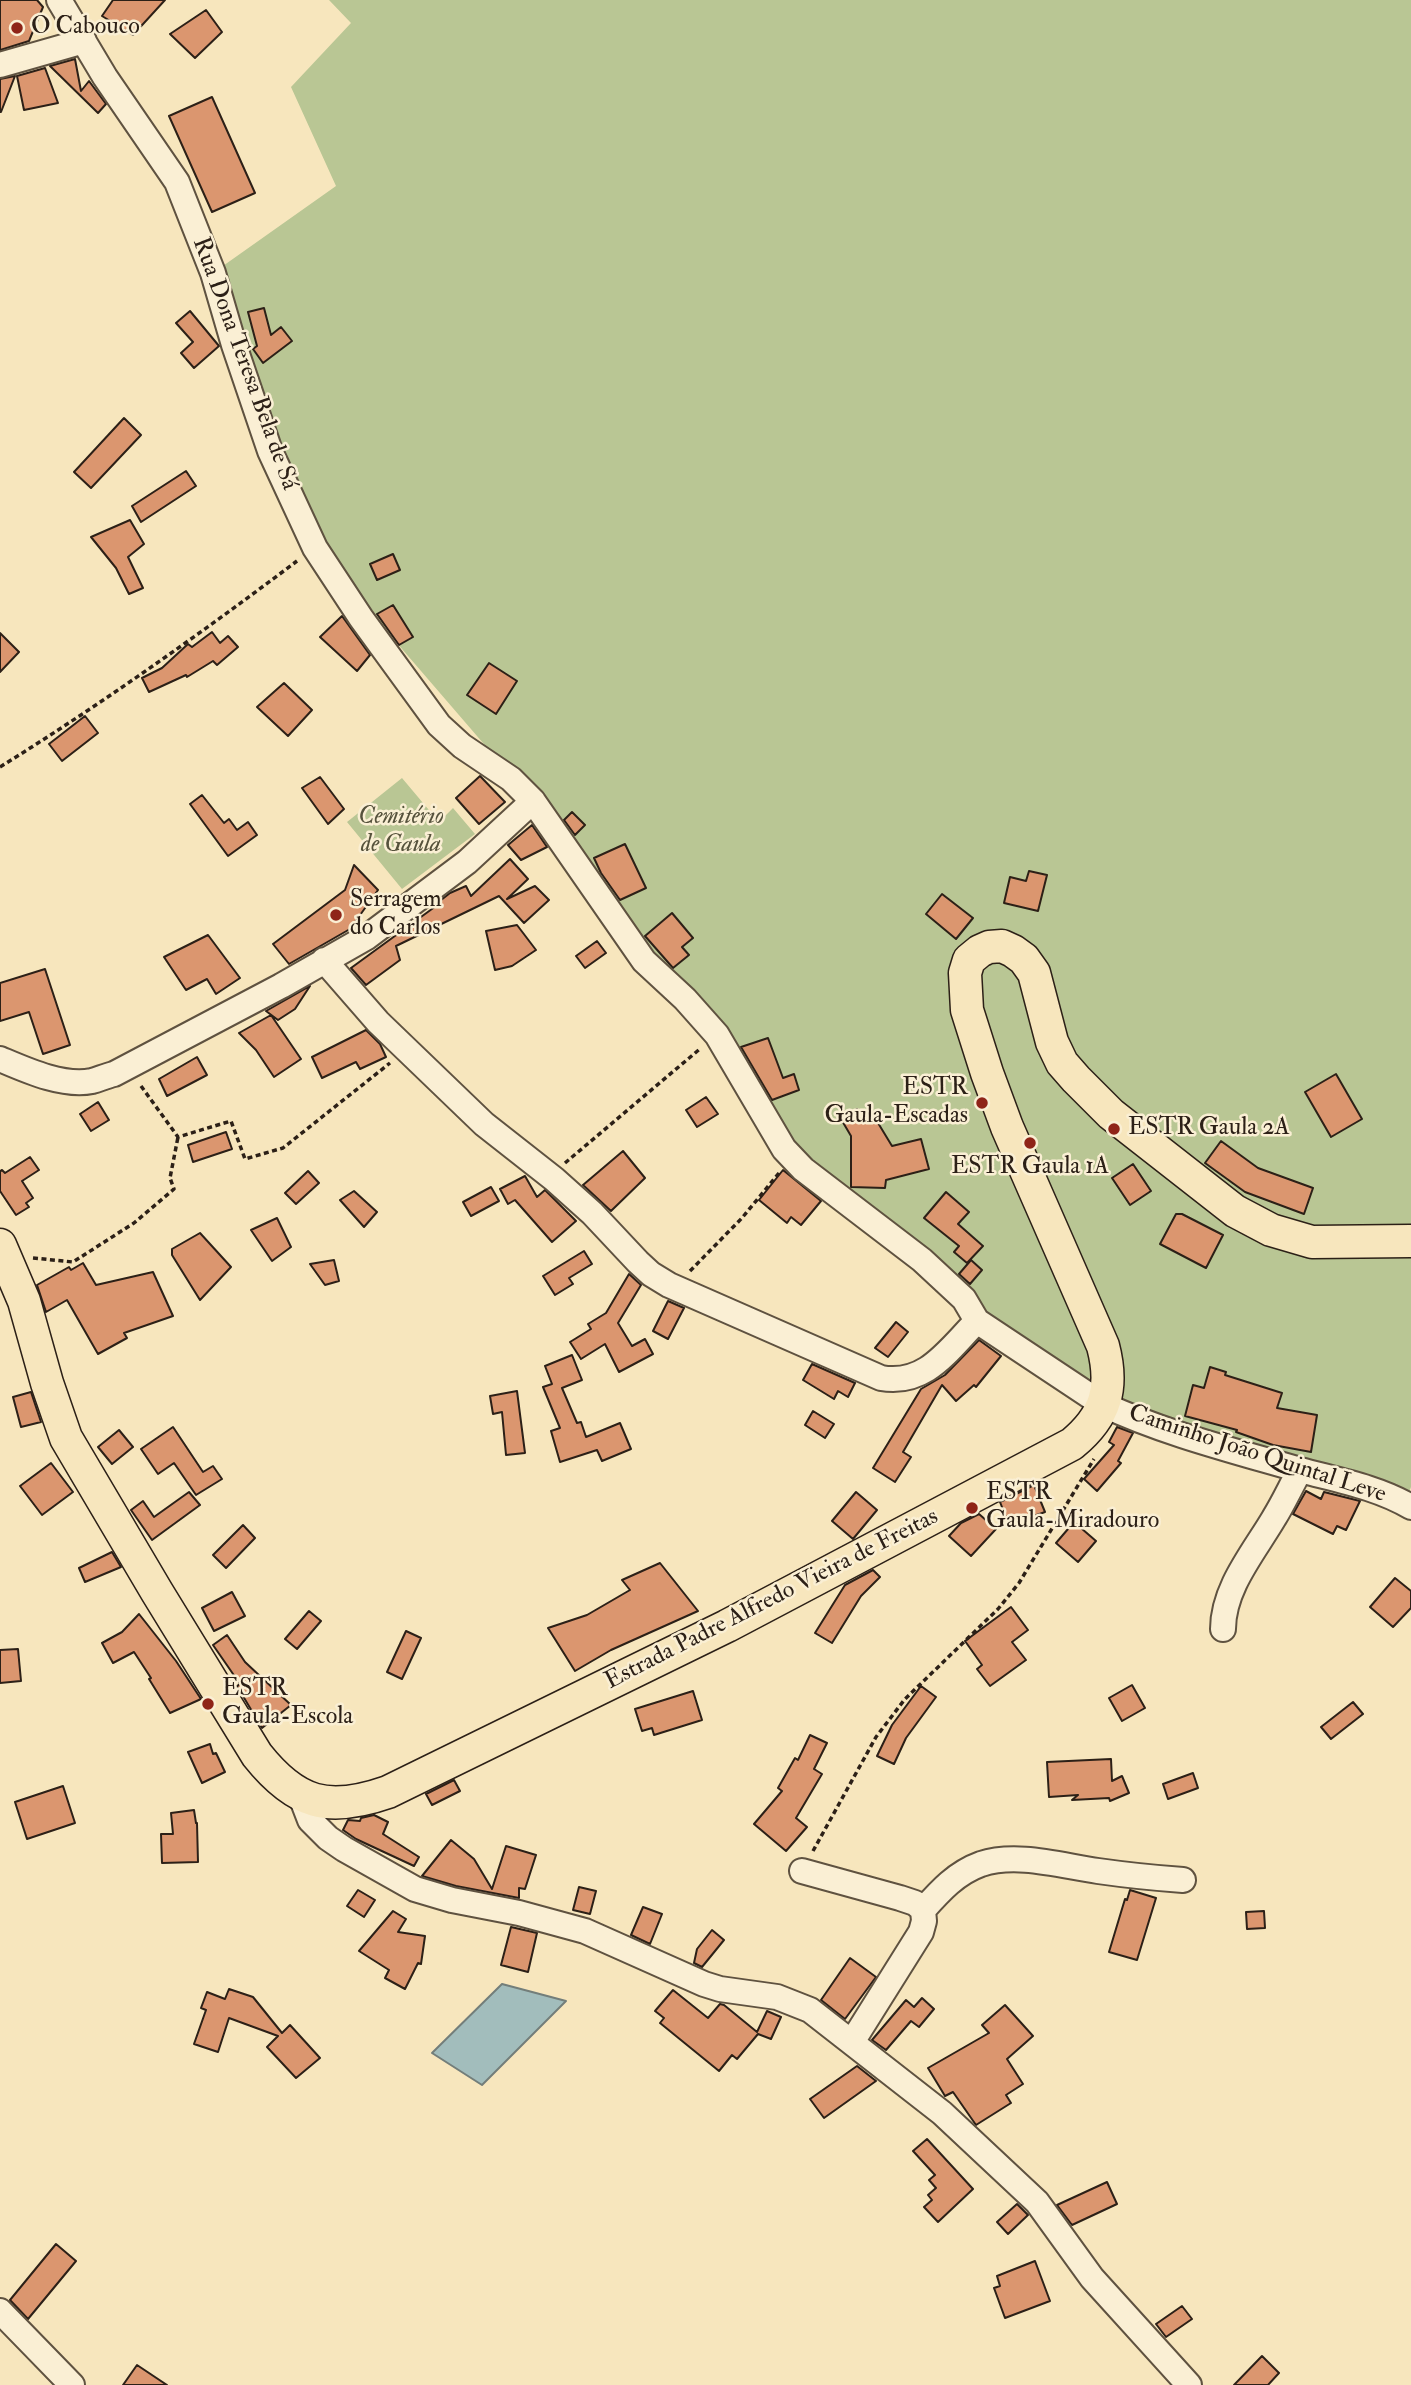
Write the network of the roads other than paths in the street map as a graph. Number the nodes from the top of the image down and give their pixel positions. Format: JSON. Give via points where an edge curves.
{"nodes":[{"id":1,"x":59,"y":0,"type":"edge"},
{"id":2,"x":83,"y":41,"type":"junction"},
{"id":3,"x":0,"y":65,"type":"edge"},
{"id":4,"x":533,"y":801,"type":"junction"},
{"id":5,"x":324,"y":960,"type":"junction"},
{"id":6,"x":0,"y":1059,"type":"edge"},
{"id":7,"x":1411,"y":1241,"type":"edge"},
{"id":8,"x":13,"y":1251,"type":"edge"},
{"id":9,"x":977,"y":1321,"type":"junction"},
{"id":10,"x":1102,"y":1404,"type":"junction"},
{"id":11,"x":1300,"y":1469,"type":"junction"},
{"id":12,"x":1411,"y":1507,"type":"edge"},
{"id":13,"x":1223,"y":1629,"type":"dead end"},
{"id":14,"x":300,"y":1794,"type":"junction"},
{"id":15,"x":802,"y":1871,"type":"road end"},
{"id":16,"x":1183,"y":1880,"type":"dead end"},
{"id":17,"x":923,"y":1910,"type":"junction"},
{"id":18,"x":852,"y":2042,"type":"junction"},
{"id":19,"x":0,"y":2311,"type":"edge"},
{"id":20,"x":72,"y":2385,"type":"edge"},
{"id":21,"x":1189,"y":2385,"type":"edge"}],
"edges":[{"from":1,"to":2,"type":"street","name":"Rua Dona Teresa Bela de Sá"},
{"from":2,"to":3,"type":"street"},
{"from":2,"to":4,"type":"street","name":"Rua Dona Teresa Bela de Sá","via":[[177,182],[213,273],[270,451],[315,548],[439,725]]},
{"from":4,"to":5,"type":"street","via":[[467,862],[400,914]]},
{"from":4,"to":9,"type":"street","name":"Rua Dona Teresa Bela de Sá","via":[[644,961],[717,1035],[770,1129],[792,1158],[922,1260],[964,1299]]},
{"from":5,"to":6,"type":"street","via":[[127,1067],[90,1081],[64,1080]]},
{"from":5,"to":9,"type":"street","via":[[378,1022],[484,1124],[551,1176],[651,1274],[674,1287],[896,1381],[930,1369]]},
{"from":7,"to":10,"type":"main road","name":"Estrada Padre Alfredo Vieira de Freitas","via":[[1312,1242],[1271,1230],[1235,1212],[1111,1114],[1062,1063],[1034,973],[1024,959],[1002,946],[980,951],[969,960],[965,973],[967,1010],[1007,1127],[1103,1346],[1109,1368]]},
{"from":8,"to":14,"type":"main road","name":"Estrada Padre Alfredo Vieira de Freitas","via":[[66,1438],[257,1755],[275,1778]]},
{"from":9,"to":10,"type":"street","name":"Rua Dona Teresa Bela de Sá"},
{"from":10,"to":11,"type":"street","name":"Caminho João Quintal Leve"},
{"from":10,"to":14,"type":"main road","name":"Estrada Padre Alfredo Vieira de Freitas","via":[[1092,1425],[1072,1444],[727,1626],[388,1792],[340,1804]]},
{"from":11,"to":12,"type":"street","name":"Caminho João Quintal Leve","via":[[1380,1492]]},
{"from":11,"to":13,"type":"street","via":[[1229,1593]]},
{"from":14,"to":18,"type":"street","via":[[310,1820],[328,1838],[415,1889],[584,1931],[712,1987],[778,1997],[810,2010]]},
{"from":15,"to":17,"type":"street","via":[[900,1898]]},
{"from":16,"to":17,"type":"street","via":[[1017,1860],[983,1863],[944,1886]]},
{"from":17,"to":18,"type":"street","via":[[921,1932]]},
{"from":18,"to":21,"type":"street","via":[[942,2113],[1037,2202],[1092,2277]]},
{"from":19,"to":20,"type":"street"}]}
